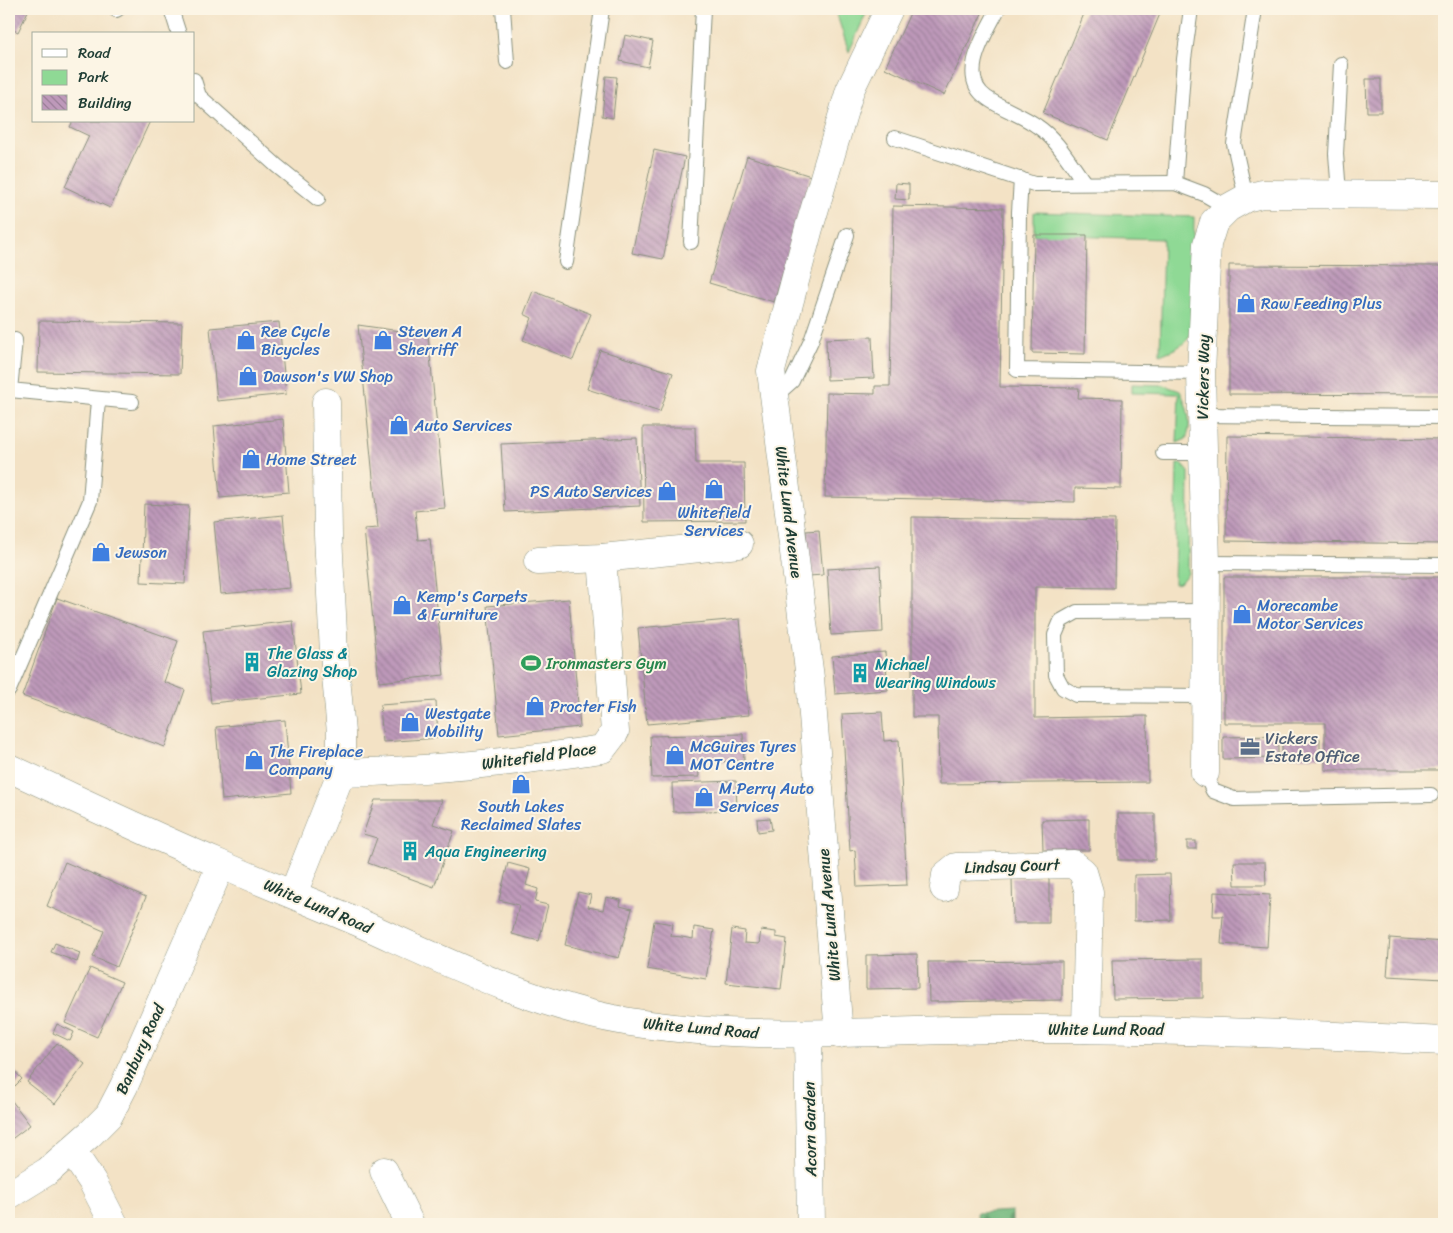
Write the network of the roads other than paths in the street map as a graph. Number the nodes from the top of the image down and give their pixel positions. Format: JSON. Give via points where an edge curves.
{"nodes":[{"id":1,"x":172,"y":9,"type":"edge"},
{"id":2,"x":503,"y":9,"type":"edge"},
{"id":3,"x":602,"y":9,"type":"edge"},
{"id":4,"x":703,"y":9,"type":"edge"},
{"id":5,"x":888,"y":9,"type":"edge"},
{"id":6,"x":998,"y":9,"type":"edge"},
{"id":7,"x":1191,"y":9,"type":"edge"},
{"id":8,"x":1255,"y":9,"type":"edge"},
{"id":9,"x":178,"y":32,"type":"edge"},
{"id":10,"x":507,"y":62,"type":"dead end"},
{"id":11,"x":1341,"y":64,"type":"dead end"},
{"id":12,"x":195,"y":83,"type":"edge"},
{"id":13,"x":895,"y":138,"type":"dead end"},
{"id":14,"x":1021,"y":179,"type":"junction"},
{"id":15,"x":1084,"y":182,"type":"junction"},
{"id":16,"x":1175,"y":183,"type":"junction"},
{"id":17,"x":1339,"y":193,"type":"junction"},
{"id":18,"x":1444,"y":195,"type":"edge"},
{"id":19,"x":318,"y":199,"type":"dead end"},
{"id":20,"x":1237,"y":203,"type":"junction"},
{"id":21,"x":848,"y":235,"type":"dead end"},
{"id":22,"x":691,"y":242,"type":"dead end"},
{"id":23,"x":566,"y":262,"type":"dead end"},
{"id":24,"x":15,"y":340,"type":"dead end"},
{"id":25,"x":1201,"y":373,"type":"junction"},
{"id":26,"x":774,"y":397,"type":"junction"},
{"id":27,"x":98,"y":400,"type":"junction"},
{"id":28,"x":132,"y":402,"type":"dead end"},
{"id":29,"x":326,"y":402,"type":"dead end"},
{"id":30,"x":1201,"y":415,"type":"junction"},
{"id":31,"x":1444,"y":417,"type":"edge"},
{"id":32,"x":1163,"y":453,"type":"dead end"},
{"id":33,"x":1204,"y":454,"type":"junction"},
{"id":34,"x":739,"y":544,"type":"dead end"},
{"id":35,"x":602,"y":558,"type":"junction"},
{"id":36,"x":538,"y":561,"type":"dead end"},
{"id":37,"x":1206,"y":562,"type":"junction"},
{"id":38,"x":1444,"y":565,"type":"edge"},
{"id":39,"x":1206,"y":611,"type":"junction"},
{"id":40,"x":9,"y":690,"type":"edge"},
{"id":41,"x":1206,"y":696,"type":"junction"},
{"id":42,"x":9,"y":768,"type":"edge"},
{"id":43,"x":341,"y":773,"type":"junction"},
{"id":44,"x":1205,"y":773,"type":"joint"},
{"id":45,"x":1431,"y":795,"type":"dead end"},
{"id":46,"x":221,"y":865,"type":"junction"},
{"id":47,"x":944,"y":888,"type":"dead end"},
{"id":48,"x":294,"y":894,"type":"junction"},
{"id":49,"x":1086,"y":1029,"type":"junction"},
{"id":50,"x":808,"y":1034,"type":"junction"},
{"id":51,"x":839,"y":1034,"type":"junction"},
{"id":52,"x":1444,"y":1041,"type":"edge"},
{"id":53,"x":72,"y":1151,"type":"junction"},
{"id":54,"x":384,"y":1171,"type":"dead end"},
{"id":55,"x":9,"y":1195,"type":"edge"},
{"id":56,"x":114,"y":1224,"type":"edge"},
{"id":57,"x":410,"y":1224,"type":"edge"},
{"id":58,"x":811,"y":1224,"type":"edge"}],
"edges":[{"from":1,"to":9,"type":"lane"},
{"from":2,"to":10,"type":"lane"},
{"from":3,"to":23,"type":"lane"},
{"from":4,"to":22,"type":"lane"},
{"from":5,"to":26,"type":"street","name":"White Lund Avenue","via":[[850,90],[808,228],[771,371]]},
{"from":6,"to":15,"type":"lane","via":[[978,50],[972,72],[976,88],[986,98],[1038,126]]},
{"from":7,"to":16,"type":"lane"},
{"from":8,"to":20,"type":"lane","via":[[1234,144]]},
{"from":11,"to":17,"type":"lane","via":[[1336,154]]},
{"from":12,"to":19,"type":"lane","via":[[199,96]]},
{"from":13,"to":14,"type":"lane"},
{"from":14,"to":15,"type":"lane","via":[[1034,184]]},
{"from":14,"to":25,"type":"lane","via":[[1017,370]]},
{"from":15,"to":16,"type":"lane"},
{"from":16,"to":20,"type":"lane"},
{"from":17,"to":18,"type":"street"},
{"from":17,"to":20,"type":"street","via":[[1262,194]]},
{"from":20,"to":25,"type":"street","name":"Vickers Way","via":[[1214,222],[1207,244]]},
{"from":21,"to":26,"type":"lane","via":[[811,342],[792,381]]},
{"from":24,"to":27,"type":"lane","via":[[10,390]]},
{"from":25,"to":30,"type":"street","name":"Vickers Way"},
{"from":26,"to":51,"type":"street","name":"White Lund Avenue","via":[[810,678]]},
{"from":27,"to":28,"type":"lane"},
{"from":27,"to":40,"type":"lane","via":[[90,501]]},
{"from":29,"to":43,"type":"street","via":[[328,535]]},
{"from":30,"to":31,"type":"lane"},
{"from":30,"to":33,"type":"street","name":"Vickers Way"},
{"from":32,"to":33,"type":"lane"},
{"from":33,"to":37,"type":"street","name":"Vickers Way"},
{"from":34,"to":35,"type":"street"},
{"from":35,"to":36,"type":"street"},
{"from":35,"to":43,"type":"street","name":"Whitefield Place","via":[[615,732],[602,749],[402,772]]},
{"from":37,"to":38,"type":"lane"},
{"from":37,"to":39,"type":"street","name":"Vickers Way"},
{"from":39,"to":41,"type":"street","name":"Vickers Way"},
{"from":39,"to":41,"type":"lane","via":[[1077,612],[1062,621],[1056,635],[1056,675],[1062,688],[1076,695]]},
{"from":41,"to":44,"type":"street","name":"Vickers Way"},
{"from":42,"to":46,"type":"street","name":"White Lund Road"},
{"from":43,"to":48,"type":"street"},
{"from":44,"to":45,"type":"lane","via":[[1213,791],[1234,799]]},
{"from":46,"to":48,"type":"street","name":"White Lund Road"},
{"from":46,"to":53,"type":"street","name":"Banbury Road","via":[[109,1115]]},
{"from":47,"to":49,"type":"street","name":"Lindsay Court","via":[[946,875],[956,867],[1073,864],[1083,872],[1090,911],[1086,948]]},
{"from":48,"to":50,"type":"street","name":"White Lund Road","via":[[493,982],[568,1009],[630,1022],[712,1032]]},
{"from":49,"to":51,"type":"street","name":"White Lund Road"},
{"from":49,"to":52,"type":"street","name":"White Lund Road","via":[[1139,1028]]},
{"from":50,"to":51,"type":"street","name":"White Lund Road"},
{"from":50,"to":58,"type":"street","name":"Acorn Garden"},
{"from":53,"to":55,"type":"street","name":"Banbury Road","via":[[48,1171]]},
{"from":53,"to":56,"type":"street"},
{"from":54,"to":57,"type":"street"}]}
